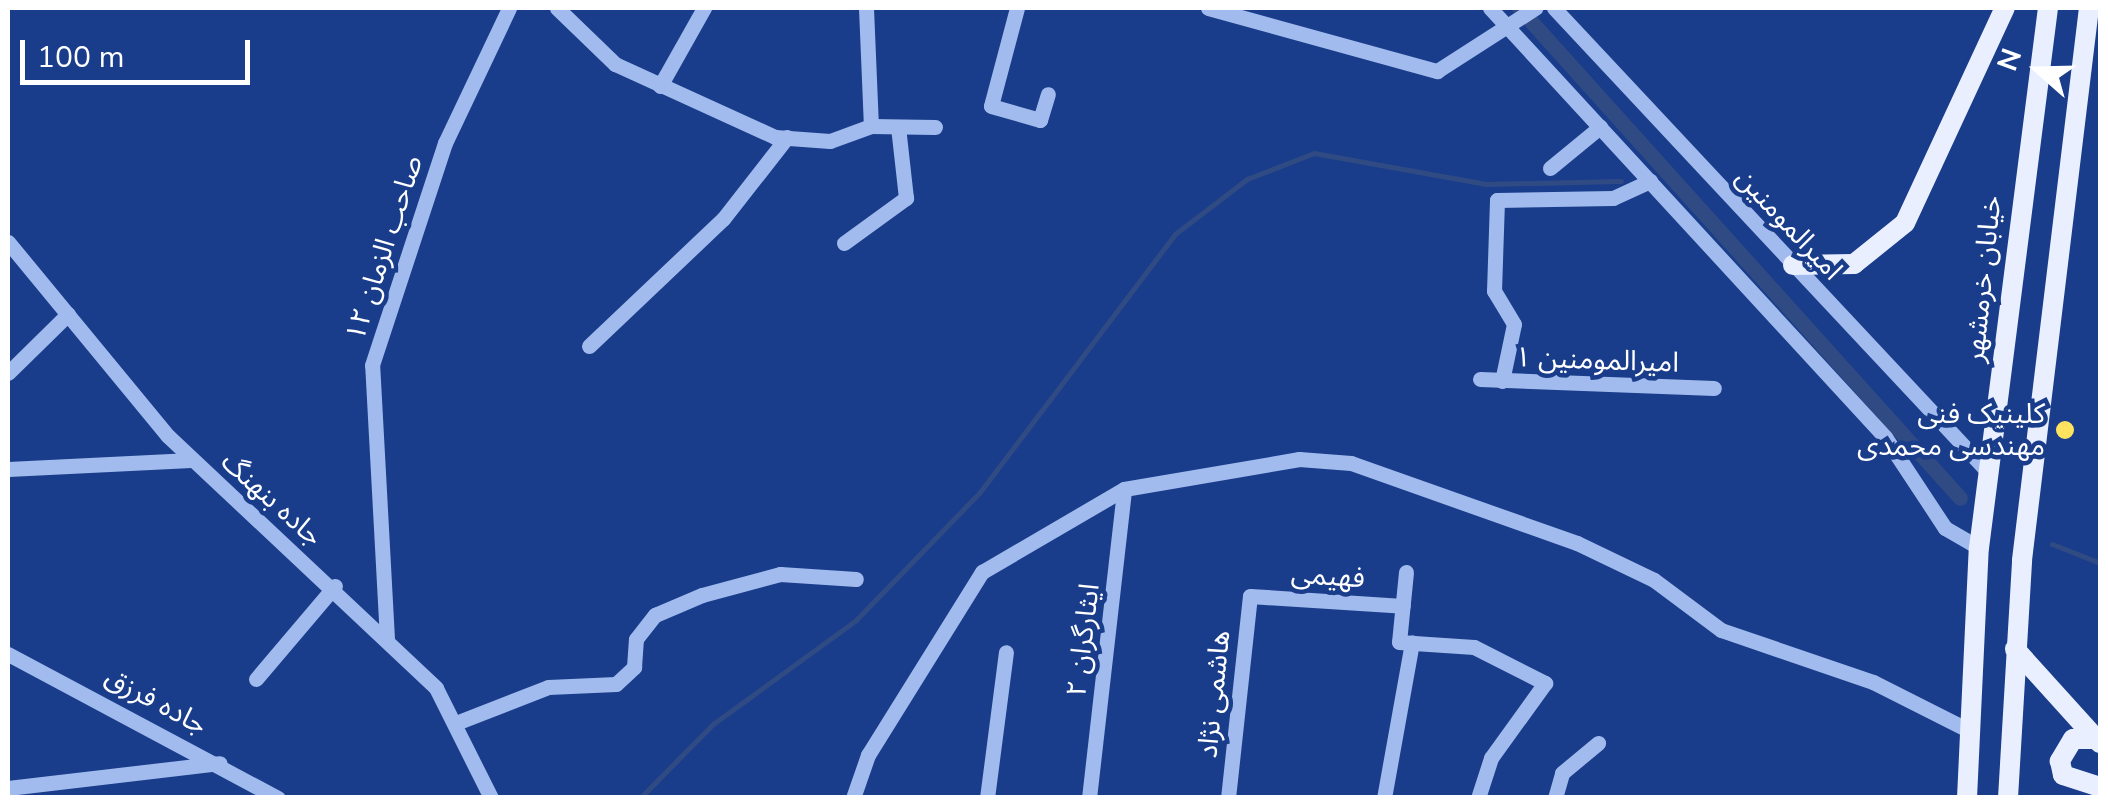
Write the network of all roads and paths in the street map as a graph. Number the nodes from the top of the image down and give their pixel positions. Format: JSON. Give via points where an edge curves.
{"nodes":[{"id":1,"x":510,"y":8,"type":"edge"},
{"id":2,"x":557,"y":8,"type":"edge"},
{"id":3,"x":704,"y":8,"type":"edge"},
{"id":4,"x":866,"y":8,"type":"edge"},
{"id":5,"x":1017,"y":8,"type":"edge"},
{"id":6,"x":1208,"y":8,"type":"edge"},
{"id":7,"x":1490,"y":8,"type":"edge"},
{"id":8,"x":1535,"y":8,"type":"edge"},
{"id":9,"x":1554,"y":8,"type":"edge"},
{"id":10,"x":2005,"y":8,"type":"edge"},
{"id":11,"x":2048,"y":8,"type":"edge"},
{"id":12,"x":2089,"y":8,"type":"edge"},
{"id":13,"x":1510,"y":28,"type":"junction"},
{"id":14,"x":660,"y":86,"type":"junction"},
{"id":15,"x":1048,"y":94,"type":"dead end"},
{"id":16,"x":871,"y":126,"type":"junction"},
{"id":17,"x":898,"y":127,"type":"junction"},
{"id":18,"x":934,"y":127,"type":"dead end"},
{"id":19,"x":1600,"y":128,"type":"junction"},
{"id":20,"x":788,"y":137,"type":"junction"},
{"id":21,"x":1550,"y":168,"type":"dead end"},
{"id":22,"x":1650,"y":181,"type":"junction"},
{"id":23,"x":8,"y":242,"type":"edge"},
{"id":24,"x":844,"y":244,"type":"dead end"},
{"id":25,"x":1793,"y":265,"type":"junction"},
{"id":26,"x":68,"y":314,"type":"junction"},
{"id":27,"x":589,"y":346,"type":"dead end"},
{"id":28,"x":8,"y":374,"type":"edge"},
{"id":29,"x":1480,"y":378,"type":"dead end"},
{"id":30,"x":1502,"y":381,"type":"junction"},
{"id":31,"x":1714,"y":388,"type":"dead end"},
{"id":32,"x":191,"y":460,"type":"junction"},
{"id":33,"x":8,"y":469,"type":"edge"},
{"id":34,"x":1989,"y":473,"type":"junction"},
{"id":35,"x":1124,"y":489,"type":"junction"},
{"id":36,"x":1979,"y":548,"type":"junction"},
{"id":37,"x":1406,"y":572,"type":"dead end"},
{"id":38,"x":856,"y":578,"type":"dead end"},
{"id":39,"x":335,"y":586,"type":"junction"},
{"id":40,"x":1250,"y":596,"type":"joint"},
{"id":41,"x":1403,"y":606,"type":"junction"},
{"id":42,"x":387,"y":640,"type":"junction"},
{"id":43,"x":1405,"y":643,"type":"junction"},
{"id":44,"x":2015,"y":649,"type":"junction"},
{"id":45,"x":1006,"y":652,"type":"dead end"},
{"id":46,"x":8,"y":654,"type":"edge"},
{"id":47,"x":256,"y":679,"type":"dead end"},
{"id":48,"x":460,"y":721,"type":"junction"},
{"id":49,"x":1968,"y":730,"type":"junction"},
{"id":50,"x":2097,"y":740,"type":"edge"},
{"id":51,"x":1598,"y":743,"type":"dead end"},
{"id":52,"x":220,"y":763,"type":"junction"},
{"id":53,"x":8,"y":788,"type":"edge"},
{"id":54,"x":2100,"y":788,"type":"edge"},
{"id":55,"x":1233,"y":795,"type":"edge"},
{"id":56,"x":278,"y":798,"type":"edge"},
{"id":57,"x":491,"y":798,"type":"edge"},
{"id":58,"x":853,"y":798,"type":"edge"},
{"id":59,"x":987,"y":798,"type":"edge"},
{"id":60,"x":1089,"y":798,"type":"edge"},
{"id":61,"x":1384,"y":798,"type":"edge"},
{"id":62,"x":1478,"y":798,"type":"edge"},
{"id":63,"x":1555,"y":798,"type":"edge"},
{"id":64,"x":1967,"y":798,"type":"edge"},
{"id":65,"x":2008,"y":798,"type":"edge"},
{"id":66,"x":2076,"y":798,"type":"edge"}],
"edges":[{"from":1,"to":42,"type":"street","name":"صاحب الزمان ۱۲","via":[[445,144],[372,365]]},
{"from":2,"to":14,"type":"street","via":[[615,64]]},
{"from":3,"to":14,"type":"street"},
{"from":4,"to":16,"type":"street"},
{"from":5,"to":15,"type":"street","via":[[991,106],[1040,120]]},
{"from":6,"to":13,"type":"street","via":[[1437,70]]},
{"from":7,"to":13,"type":"street"},
{"from":8,"to":13,"type":"street"},
{"from":9,"to":25,"type":"street","name":"امیرالمومنین"},
{"from":10,"to":25,"type":"main road","via":[[1905,223],[1854,264]]},
{"from":11,"to":34,"type":"main road","name":"خیابان خرمشهر"},
{"from":12,"to":44,"type":"main road"},
{"from":13,"to":19,"type":"street"},
{"from":14,"to":20,"type":"street"},
{"from":16,"to":17,"type":"street"},
{"from":16,"to":20,"type":"street","via":[[830,141]]},
{"from":17,"to":18,"type":"street"},
{"from":17,"to":24,"type":"street","via":[[906,198]]},
{"from":19,"to":21,"type":"street"},
{"from":19,"to":22,"type":"street"},
{"from":20,"to":27,"type":"street","via":[[723,219]]},
{"from":22,"to":30,"type":"street","via":[[1613,198],[1498,200],[1494,291],[1514,324]]},
{"from":22,"to":36,"type":"street","via":[[1885,437],[1945,528]]},
{"from":23,"to":26,"type":"street","name":"جاده بنهنگ"},
{"from":25,"to":34,"type":"street","name":"امیرالمومنین"},
{"from":26,"to":28,"type":"street"},
{"from":26,"to":32,"type":"street","name":"جاده بنهنگ"},
{"from":29,"to":30,"type":"street","name":"امیرالمومنین ۱"},
{"from":30,"to":31,"type":"street","name":"امیرالمومنین ۱"},
{"from":32,"to":33,"type":"street"},
{"from":32,"to":39,"type":"street","name":"جاده بنهنگ"},
{"from":34,"to":36,"type":"main road","name":"خیابان خرمشهر"},
{"from":35,"to":49,"type":"street","via":[[1299,459],[1351,463],[1577,543],[1654,580],[1732,635],[1872,682]]},
{"from":35,"to":58,"type":"street","via":[[1006,554],[966,590],[868,755]]},
{"from":35,"to":60,"type":"street","name":"ایثارگران ۲"},
{"from":36,"to":49,"type":"main road","name":"خیابان خرمشهر"},
{"from":37,"to":41,"type":"street"},
{"from":38,"to":48,"type":"street","via":[[780,574],[702,595],[654,615],[636,639],[634,667],[616,684],[548,687]]},
{"from":39,"to":42,"type":"street","name":"جاده بنهنگ"},
{"from":39,"to":47,"type":"street"},
{"from":40,"to":41,"type":"street","name":"فهیمی"},
{"from":40,"to":55,"type":"street","name":"هاشمی نژاد"},
{"from":41,"to":43,"type":"street"},
{"from":42,"to":48,"type":"street","name":"جاده بنهنگ"},
{"from":43,"to":61,"type":"street"},
{"from":43,"to":62,"type":"street","via":[[1486,652],[1545,683],[1491,758]]},
{"from":44,"to":50,"type":"main road"},
{"from":44,"to":65,"type":"main road"},
{"from":45,"to":59,"type":"street"},
{"from":46,"to":52,"type":"street","name":"جاده فرزق"},
{"from":48,"to":57,"type":"street","name":"جاده بنهنگ"},
{"from":49,"to":64,"type":"main road","name":"خیابان خرمشهر"},
{"from":50,"to":54,"type":"main road","via":[[2074,739],[2060,761],[2063,776]]},
{"from":51,"to":63,"type":"street","via":[[1562,772]]},
{"from":52,"to":53,"type":"street"},
{"from":52,"to":56,"type":"street","name":"جاده فرزق"},
{"from":54,"to":66,"type":"main road"}]}
